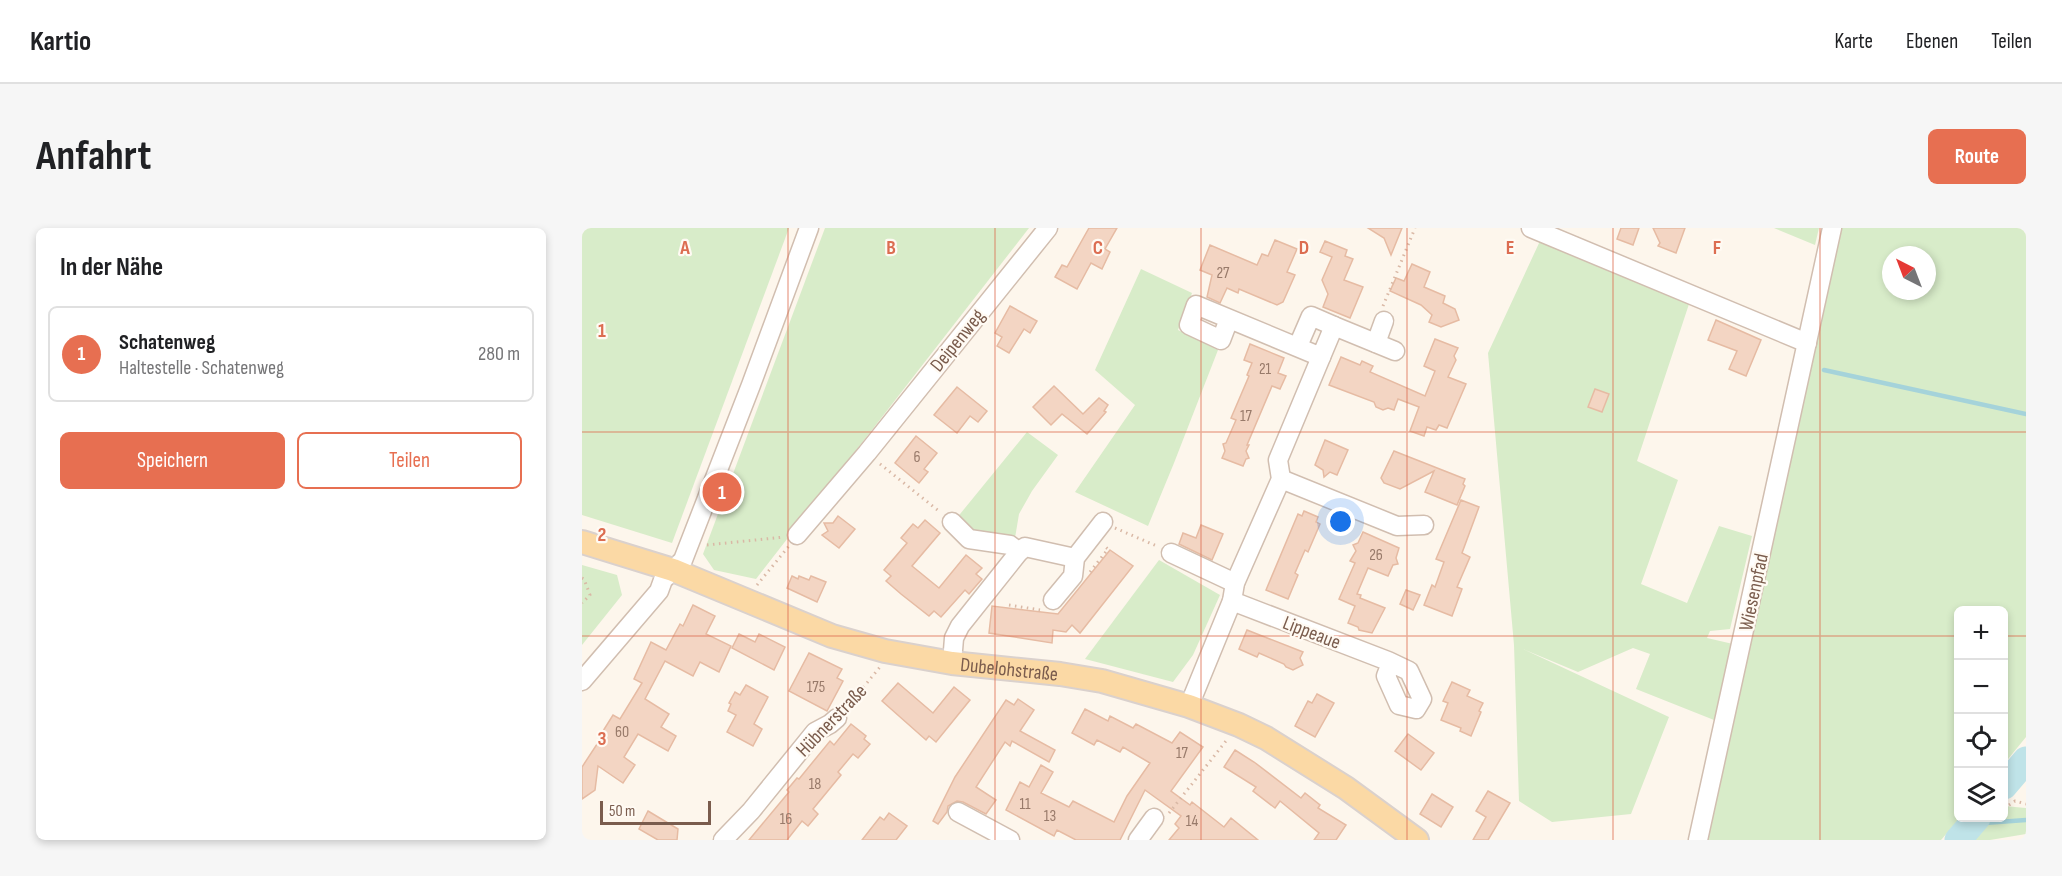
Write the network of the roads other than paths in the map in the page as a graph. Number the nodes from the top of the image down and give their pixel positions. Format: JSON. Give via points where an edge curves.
{"nodes":[{"id":1,"x":809,"y":228,"type":"edge"},
{"id":2,"x":1048,"y":228,"type":"edge"},
{"id":3,"x":1531,"y":228,"type":"edge"},
{"id":4,"x":1832,"y":228,"type":"edge"},
{"id":5,"x":1229,"y":319,"type":"dead end"},
{"id":6,"x":1384,"y":321,"type":"road end"},
{"id":7,"x":1334,"y":326,"type":"junction"},
{"id":8,"x":1376,"y":343,"type":"junction"},
{"id":9,"x":1807,"y":344,"type":"junction"},
{"id":10,"x":1298,"y":346,"type":"junction"},
{"id":11,"x":1395,"y":351,"type":"dead end"},
{"id":12,"x":1321,"y":357,"type":"junction"},
{"id":13,"x":1281,"y":479,"type":"junction"},
{"id":14,"x":952,"y":522,"type":"road end"},
{"id":15,"x":1103,"y":522,"type":"road end"},
{"id":16,"x":1424,"y":525,"type":"dead end"},
{"id":17,"x":797,"y":535,"type":"road end"},
{"id":18,"x":582,"y":542,"type":"edge"},
{"id":19,"x":1019,"y":552,"type":"junction"},
{"id":20,"x":1172,"y":553,"type":"road end"},
{"id":21,"x":1076,"y":558,"type":"junction"},
{"id":22,"x":674,"y":570,"type":"junction"},
{"id":23,"x":1234,"y":592,"type":"junction"},
{"id":24,"x":1053,"y":600,"type":"dead end"},
{"id":25,"x":1391,"y":663,"type":"dead end"},
{"id":26,"x":957,"y":667,"type":"junction"},
{"id":27,"x":582,"y":681,"type":"edge"},
{"id":28,"x":1189,"y":706,"type":"junction"},
{"id":29,"x":837,"y":718,"type":"road end"},
{"id":30,"x":958,"y":812,"type":"dead end"},
{"id":31,"x":1154,"y":818,"type":"road end"},
{"id":32,"x":723,"y":840,"type":"edge"},
{"id":33,"x":1010,"y":840,"type":"edge"},
{"id":34,"x":1138,"y":840,"type":"edge"},
{"id":35,"x":1417,"y":840,"type":"edge"},
{"id":36,"x":1698,"y":840,"type":"edge"}],
"edges":[{"from":1,"to":22,"type":"street","via":[[686,554]]},
{"from":2,"to":17,"type":"street","name":"Deipenweg"},
{"from":3,"to":9,"type":"street"},
{"from":4,"to":9,"type":"street","name":"Wiesenpfad"},
{"from":5,"to":10,"type":"street"},
{"from":6,"to":8,"type":"street"},
{"from":7,"to":8,"type":"street"},
{"from":7,"to":10,"type":"street","via":[[1311,316]]},
{"from":7,"to":12,"type":"street"},
{"from":8,"to":11,"type":"street"},
{"from":9,"to":36,"type":"street","name":"Wiesenpfad"},
{"from":10,"to":12,"type":"street"},
{"from":12,"to":13,"type":"street","via":[[1278,460]]},
{"from":13,"to":16,"type":"street","via":[[1397,526]]},
{"from":13,"to":23,"type":"street"},
{"from":14,"to":19,"type":"street","via":[[969,539],[1010,545]]},
{"from":15,"to":21,"type":"street"},
{"from":18,"to":22,"type":"main road","name":"Dubelohstraße"},
{"from":19,"to":21,"type":"street","via":[[1025,547]]},
{"from":19,"to":26,"type":"street","via":[[960,626],[954,638]]},
{"from":20,"to":23,"type":"street","name":"Lippeaue"},
{"from":21,"to":24,"type":"street","via":[[1073,576]]},
{"from":22,"to":26,"type":"main road","name":"Dubelohstraße","via":[[832,636]]},
{"from":22,"to":27,"type":"street"},
{"from":23,"to":25,"type":"street","name":"Lippeaue"},
{"from":23,"to":28,"type":"street"},
{"from":26,"to":28,"type":"main road","name":"Dubelohstraße","via":[[1102,681]]},
{"from":28,"to":35,"type":"main road","name":"Dubelohstraße","via":[[1266,738],[1346,788]]},
{"from":29,"to":32,"type":"street","name":"Hübnerstraße","via":[[815,732]]},
{"from":30,"to":33,"type":"street"},
{"from":31,"to":34,"type":"street"}]}
